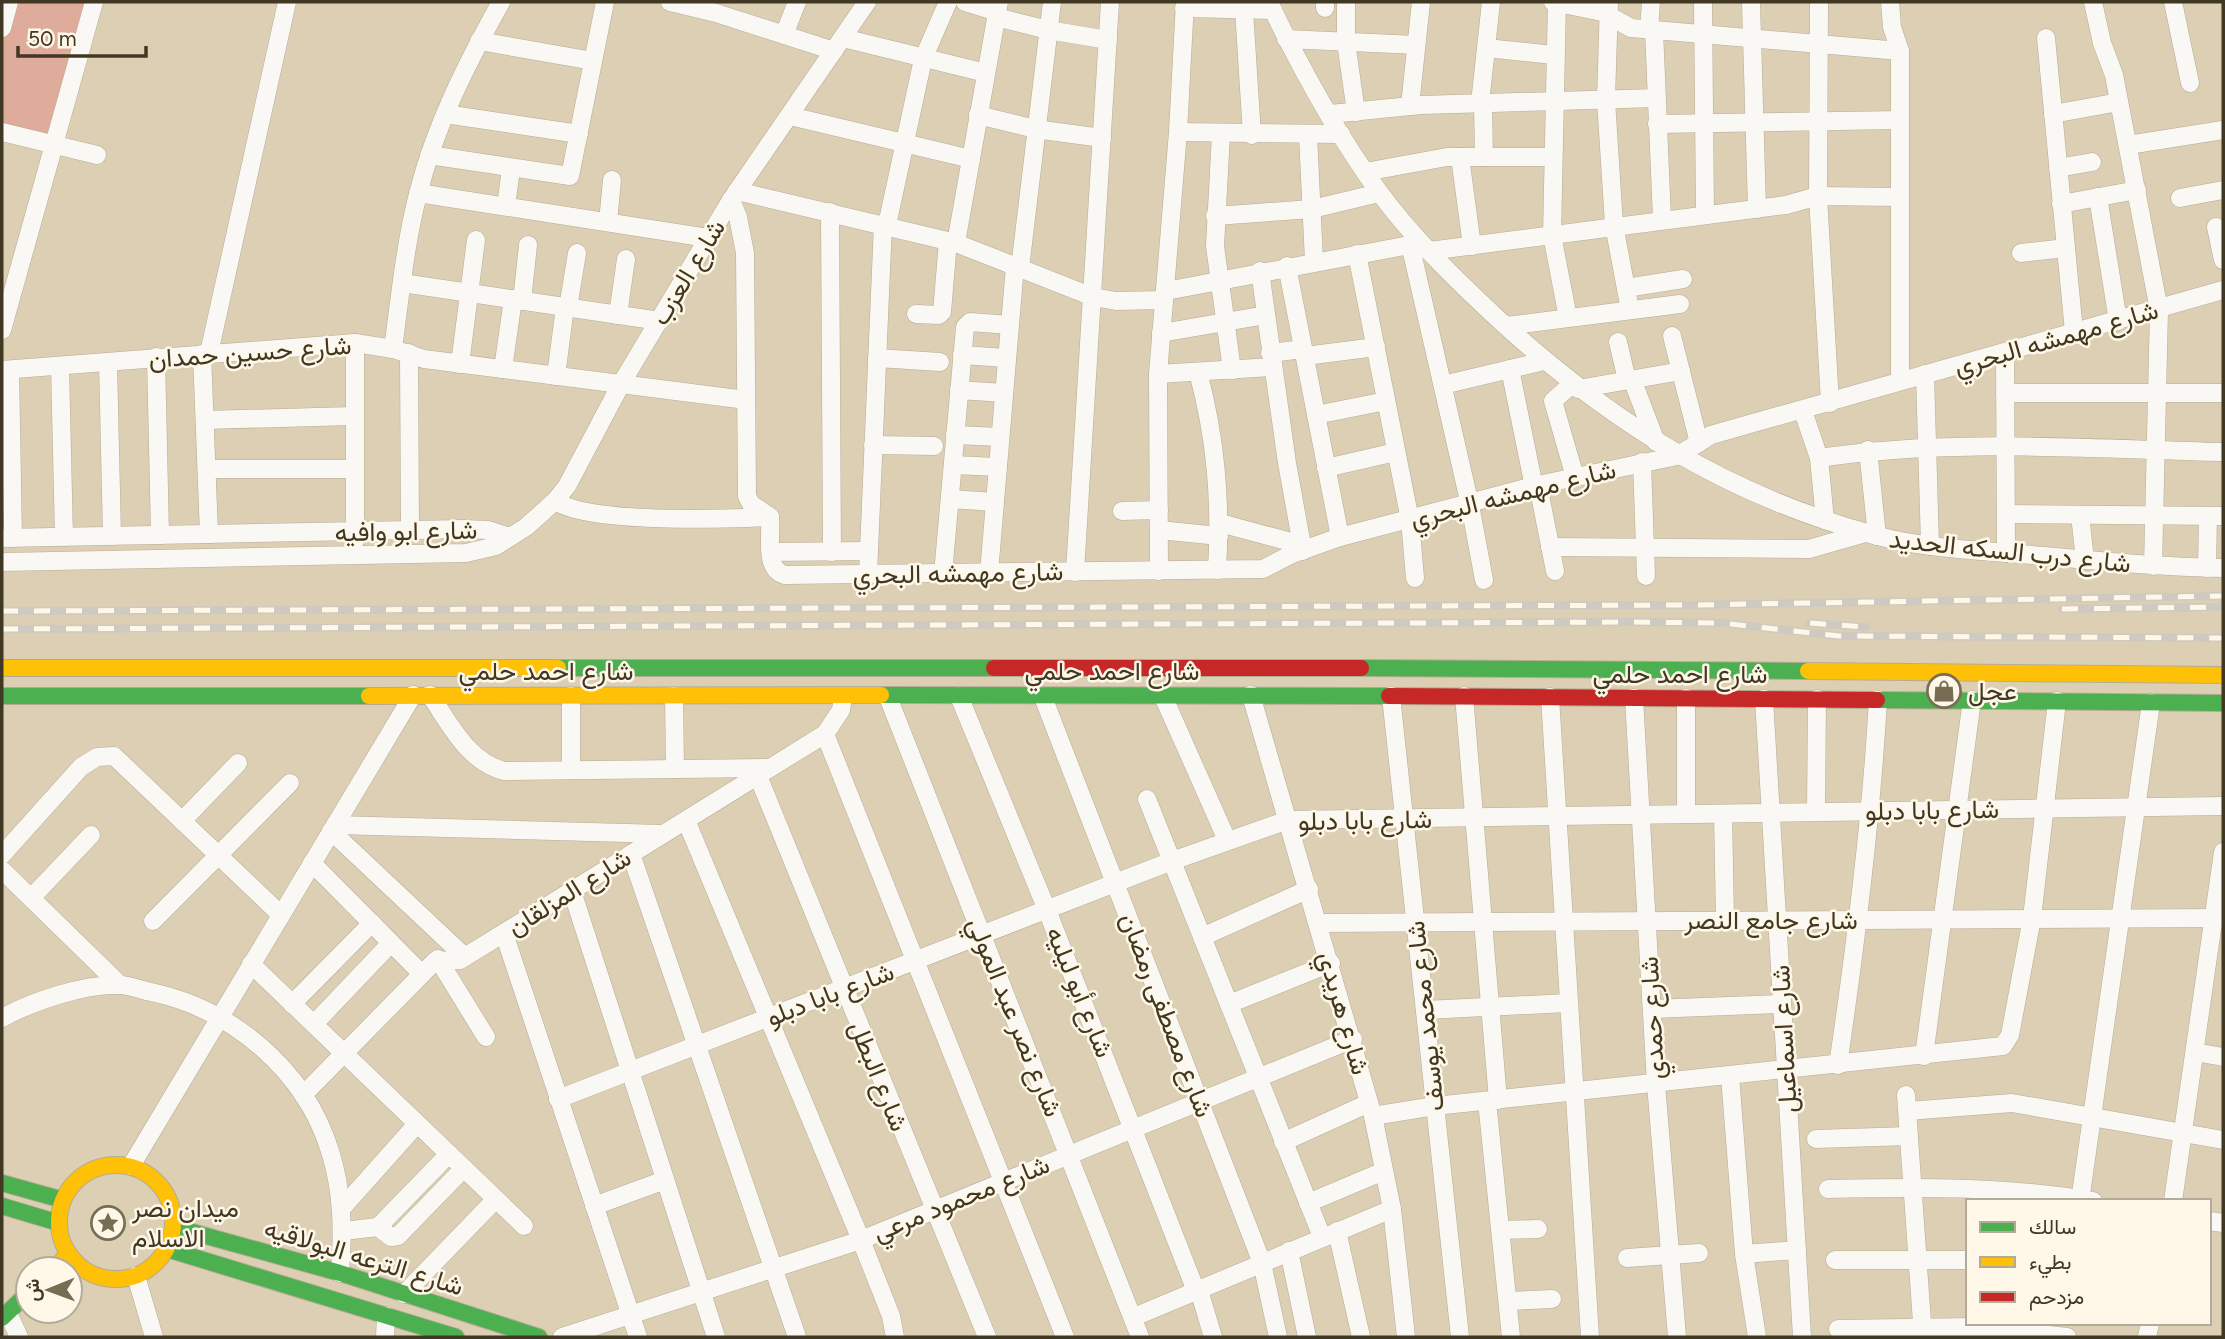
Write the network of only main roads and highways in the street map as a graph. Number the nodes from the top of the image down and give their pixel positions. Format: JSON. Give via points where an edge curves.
{"nodes":[{"id":1,"x":2,"y":668,"type":"edge"},
{"id":2,"x":2223,"y":675,"type":"edge"},
{"id":3,"x":2,"y":696,"type":"edge"},
{"id":4,"x":2223,"y":703,"type":"edge"},
{"id":5,"x":2,"y":1183,"type":"edge"},
{"id":6,"x":63,"y":1200,"type":"junction"},
{"id":7,"x":2,"y":1206,"type":"edge"},
{"id":8,"x":59,"y":1223,"type":"junction"},
{"id":9,"x":173,"y":1227,"type":"junction"},
{"id":10,"x":167,"y":1249,"type":"junction"},
{"id":11,"x":69,"y":1254,"type":"joint"},
{"id":12,"x":456,"y":1337,"type":"edge"},
{"id":13,"x":539,"y":1337,"type":"edge"}],
"edges":[{"from":1,"to":2,"type":"main road","name":"شارع احمد حلمي","via":[[1477,668]]},
{"from":3,"to":4,"type":"main road","name":"شارع احمد حلمي","via":[[1251,695]]},
{"from":5,"to":6,"type":"main road"},
{"from":6,"to":8,"type":"main road"},
{"from":6,"to":9,"type":"main road","via":[[90,1170],[110,1164],[131,1166],[151,1176],[166,1194]]},
{"from":7,"to":8,"type":"main road"},
{"from":8,"to":11,"type":"main road"},
{"from":9,"to":10,"type":"main road"},
{"from":9,"to":13,"type":"main road","name":"شارع الترعه البولاقيه","via":[[340,1273]]},
{"from":10,"to":11,"type":"main road","via":[[154,1265],[120,1279],[97,1276]]},
{"from":10,"to":12,"type":"main road","name":"شارع الترعه البولاقيه"}]}
